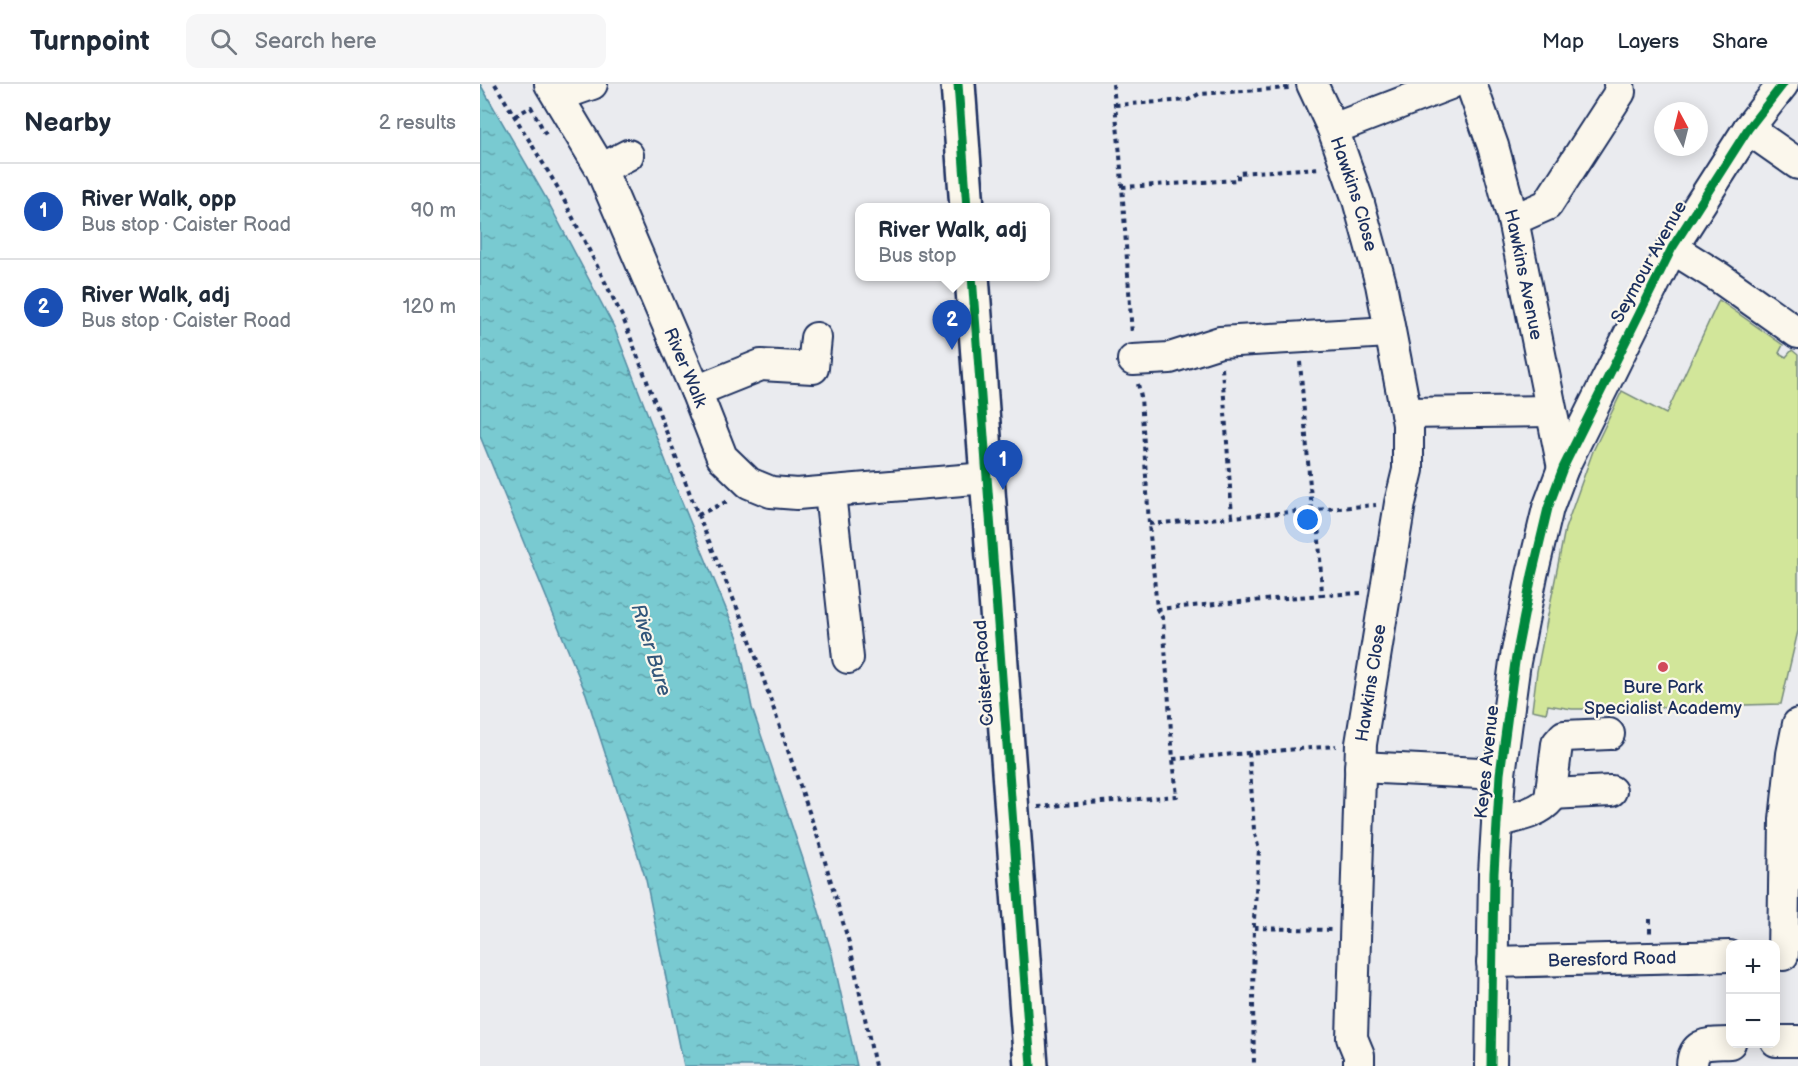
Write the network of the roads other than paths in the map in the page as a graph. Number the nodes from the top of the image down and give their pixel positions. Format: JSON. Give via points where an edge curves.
{"nodes":[{"id":1,"x":592,"y":84,"type":"edge"},
{"id":2,"x":958,"y":84,"type":"edge"},
{"id":3,"x":1450,"y":84,"type":"edge"},
{"id":4,"x":1471,"y":84,"type":"edge"},
{"id":5,"x":1619,"y":84,"type":"edge"},
{"id":6,"x":1313,"y":85,"type":"edge"},
{"id":7,"x":554,"y":90,"type":"edge"},
{"id":8,"x":1772,"y":90,"type":"edge"},
{"id":9,"x":1333,"y":129,"type":"junction"},
{"id":10,"x":1748,"y":129,"type":"junction"},
{"id":11,"x":628,"y":155,"type":"dead end"},
{"id":12,"x":1798,"y":164,"type":"edge"},
{"id":13,"x":602,"y":169,"type":"junction"},
{"id":14,"x":967,"y":203,"type":"edge"},
{"id":15,"x":1513,"y":220,"type":"junction"},
{"id":16,"x":1672,"y":248,"type":"junction"},
{"id":17,"x":972,"y":281,"type":"edge"},
{"id":18,"x":1389,"y":332,"type":"junction"},
{"id":19,"x":1798,"y":333,"type":"edge"},
{"id":20,"x":816,"y":338,"type":"dead end"},
{"id":21,"x":1133,"y":360,"type":"road end"},
{"id":22,"x":696,"y":391,"type":"junction"},
{"id":23,"x":1551,"y":411,"type":"junction"},
{"id":24,"x":1406,"y":413,"type":"junction"},
{"id":25,"x":1563,"y":468,"type":"junction"},
{"id":26,"x":986,"y":478,"type":"junction"},
{"id":27,"x":830,"y":493,"type":"junction"},
{"id":28,"x":848,"y":658,"type":"dead end"},
{"id":29,"x":1798,"y":724,"type":"edge"},
{"id":30,"x":1609,"y":734,"type":"dead end"},
{"id":31,"x":1360,"y":755,"type":"junction"},
{"id":32,"x":1500,"y":774,"type":"junction"},
{"id":33,"x":1611,"y":791,"type":"dead end"},
{"id":34,"x":1551,"y":794,"type":"junction"},
{"id":35,"x":1497,"y":822,"type":"junction"},
{"id":36,"x":1785,"y":955,"type":"edge"},
{"id":37,"x":1726,"y":956,"type":"edge"},
{"id":38,"x":1492,"y":962,"type":"junction"},
{"id":39,"x":1780,"y":1041,"type":"edge"},
{"id":40,"x":1798,"y":1041,"type":"edge"},
{"id":41,"x":1726,"y":1043,"type":"edge"},
{"id":42,"x":1356,"y":1052,"type":"edge"},
{"id":43,"x":1031,"y":1066,"type":"edge"},
{"id":44,"x":1491,"y":1066,"type":"edge"},
{"id":45,"x":1692,"y":1066,"type":"edge"}],
"edges":[{"from":1,"to":7,"type":"street"},
{"from":2,"to":14,"type":"main road"},
{"from":3,"to":9,"type":"street","name":"Hawkins Close"},
{"from":4,"to":15,"type":"street","name":"Hawkins Avenue"},
{"from":5,"to":15,"type":"street","via":[[1620,93],[1547,205]]},
{"from":6,"to":9,"type":"street","name":"Hawkins Close"},
{"from":7,"to":13,"type":"street","name":"River Walk"},
{"from":8,"to":10,"type":"street","name":"Seymour Avenue"},
{"from":9,"to":18,"type":"street","name":"Hawkins Close","via":[[1358,200],[1381,284]]},
{"from":10,"to":12,"type":"street"},
{"from":10,"to":16,"type":"street","name":"Seymour Avenue"},
{"from":11,"to":13,"type":"street"},
{"from":13,"to":22,"type":"street","name":"River Walk"},
{"from":15,"to":23,"type":"street","name":"Hawkins Avenue"},
{"from":16,"to":19,"type":"street"},
{"from":16,"to":25,"type":"street","name":"Seymour Avenue"},
{"from":17,"to":26,"type":"main road","name":"Caister Road"},
{"from":18,"to":21,"type":"street","via":[[1220,342],[1170,358]]},
{"from":18,"to":24,"type":"street","name":"Hawkins Close"},
{"from":20,"to":22,"type":"street","via":[[813,369],[761,365]]},
{"from":22,"to":27,"type":"street","name":"River Walk","via":[[722,457],[749,483],[771,492]]},
{"from":23,"to":24,"type":"street"},
{"from":23,"to":25,"type":"street","name":"Hawkins Avenue"},
{"from":24,"to":31,"type":"street","name":"Hawkins Close","via":[[1408,470]]},
{"from":25,"to":32,"type":"street","name":"Keyes Avenue","via":[[1548,508],[1532,575]]},
{"from":26,"to":27,"type":"street","name":"River Walk"},
{"from":26,"to":43,"type":"main road","name":"Caister Road"},
{"from":27,"to":28,"type":"street"},
{"from":29,"to":36,"type":"street","via":[[1785,820]]},
{"from":30,"to":34,"type":"street","via":[[1564,736],[1560,740]]},
{"from":31,"to":32,"type":"street"},
{"from":31,"to":42,"type":"street","name":"Hawkins Close"},
{"from":32,"to":35,"type":"street","name":"Keyes Avenue"},
{"from":33,"to":34,"type":"street"},
{"from":34,"to":35,"type":"street","via":[[1546,804],[1532,812]]},
{"from":35,"to":38,"type":"street","name":"Keyes Avenue"},
{"from":37,"to":38,"type":"street","name":"Beresford Road"},
{"from":38,"to":44,"type":"street","name":"Keyes Avenue"},
{"from":39,"to":40,"type":"street"},
{"from":41,"to":45,"type":"street","via":[[1703,1044],[1692,1058]]}]}
